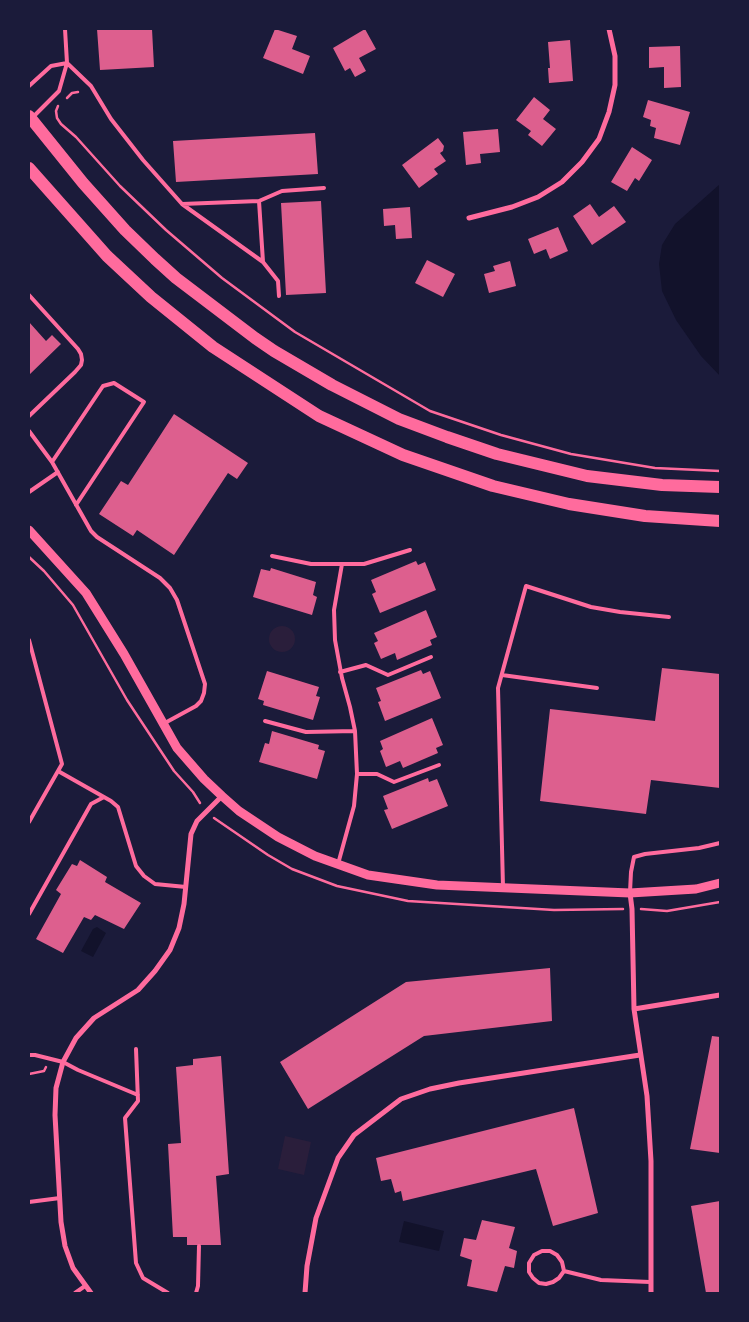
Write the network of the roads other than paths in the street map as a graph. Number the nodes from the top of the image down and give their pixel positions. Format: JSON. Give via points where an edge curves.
{"nodes":[{"id":1,"x":65,"y":29,"type":"edge"},
{"id":2,"x":609,"y":29,"type":"edge"},
{"id":3,"x":67,"y":63,"type":"junction"},
{"id":4,"x":29,"y":86,"type":"edge"},
{"id":5,"x":29,"y":118,"type":"edge"},
{"id":6,"x":29,"y":168,"type":"edge"},
{"id":7,"x":324,"y":188,"type":"dead end"},
{"id":8,"x":259,"y":201,"type":"junction"},
{"id":9,"x":182,"y":204,"type":"junction"},
{"id":10,"x":469,"y":218,"type":"dead end"},
{"id":11,"x":263,"y":262,"type":"junction"},
{"id":12,"x":29,"y":295,"type":"edge"},
{"id":13,"x":279,"y":296,"type":"dead end"},
{"id":14,"x":29,"y":416,"type":"edge"},
{"id":15,"x":29,"y":432,"type":"edge"},
{"id":16,"x":52,"y":462,"type":"junction"},
{"id":17,"x":58,"y":472,"type":"junction"},
{"id":18,"x":720,"y":488,"type":"edge"},
{"id":19,"x":29,"y":492,"type":"edge"},
{"id":20,"x":76,"y":504,"type":"junction"},
{"id":21,"x":720,"y":521,"type":"edge"},
{"id":22,"x":29,"y":530,"type":"edge"},
{"id":23,"x":410,"y":550,"type":"dead end"},
{"id":24,"x":272,"y":556,"type":"dead end"},
{"id":25,"x":342,"y":564,"type":"junction"},
{"id":26,"x":668,"y":617,"type":"dead end"},
{"id":27,"x":29,"y":640,"type":"edge"},
{"id":28,"x":431,"y":657,"type":"dead end"},
{"id":29,"x":340,"y":672,"type":"junction"},
{"id":30,"x":502,"y":675,"type":"junction"},
{"id":31,"x":597,"y":688,"type":"dead end"},
{"id":32,"x":265,"y":721,"type":"dead end"},
{"id":33,"x":163,"y":724,"type":"junction"},
{"id":34,"x":354,"y":731,"type":"junction"},
{"id":35,"x":439,"y":765,"type":"dead end"},
{"id":36,"x":58,"y":771,"type":"junction"},
{"id":37,"x":357,"y":774,"type":"junction"},
{"id":38,"x":222,"y":796,"type":"junction"},
{"id":39,"x":104,"y":797,"type":"junction"},
{"id":40,"x":29,"y":822,"type":"edge"},
{"id":41,"x":720,"y":843,"type":"edge"},
{"id":42,"x":338,"y":865,"type":"junction"},
{"id":43,"x":720,"y":883,"type":"edge"},
{"id":44,"x":186,"y":887,"type":"junction"},
{"id":45,"x":503,"y":887,"type":"junction"},
{"id":46,"x":630,"y":893,"type":"junction"},
{"id":47,"x":29,"y":914,"type":"edge"},
{"id":48,"x":720,"y":995,"type":"edge"},
{"id":49,"x":634,"y":1009,"type":"junction"},
{"id":50,"x":136,"y":1048,"type":"dead end"},
{"id":51,"x":640,"y":1054,"type":"junction"},
{"id":52,"x":29,"y":1055,"type":"edge"},
{"id":53,"x":64,"y":1062,"type":"junction"},
{"id":54,"x":138,"y":1096,"type":"junction"},
{"id":55,"x":60,"y":1198,"type":"junction"},
{"id":56,"x":29,"y":1202,"type":"edge"},
{"id":57,"x":199,"y":1246,"type":"dead end"},
{"id":58,"x":564,"y":1271,"type":"junction"},
{"id":59,"x":650,"y":1282,"type":"junction"},
{"id":60,"x":85,"y":1286,"type":"junction"},
{"id":61,"x":75,"y":1293,"type":"edge"},
{"id":62,"x":91,"y":1293,"type":"edge"},
{"id":63,"x":168,"y":1293,"type":"edge"},
{"id":64,"x":196,"y":1293,"type":"edge"},
{"id":65,"x":305,"y":1293,"type":"edge"},
{"id":66,"x":651,"y":1293,"type":"edge"}],
"edges":[{"from":1,"to":3,"type":"lane"},
{"from":2,"to":10,"type":"street","via":[[615,56],[615,85],[610,112],[599,139],[582,162],[562,182],[538,197]]},
{"from":3,"to":4,"type":"lane","via":[[51,66]]},
{"from":3,"to":5,"type":"lane","via":[[60,91]]},
{"from":3,"to":9,"type":"lane","via":[[92,86],[111,119]]},
{"from":5,"to":18,"type":"main road","via":[[125,230],[169,271],[261,342],[332,385],[399,419],[497,454],[587,476]]},
{"from":6,"to":21,"type":"main road","via":[[108,256],[151,297],[213,347],[319,416],[403,455],[493,486],[578,506],[645,516]]},
{"from":7,"to":8,"type":"lane","via":[[282,191]]},
{"from":8,"to":9,"type":"lane"},
{"from":8,"to":11,"type":"lane"},
{"from":9,"to":11,"type":"lane"},
{"from":11,"to":13,"type":"lane","via":[[278,281]]},
{"from":12,"to":14,"type":"lane","via":[[78,348],[82,360],[81,365]]},
{"from":15,"to":16,"type":"lane"},
{"from":16,"to":17,"type":"lane"},
{"from":16,"to":20,"type":"lane","via":[[103,386],[114,383],[144,402]]},
{"from":17,"to":19,"type":"lane"},
{"from":17,"to":20,"type":"lane"},
{"from":20,"to":33,"type":"lane","via":[[97,537],[160,578],[177,600],[205,684],[204,693],[196,706]]},
{"from":22,"to":33,"type":"street","via":[[86,593]]},
{"from":23,"to":25,"type":"lane","via":[[364,564]]},
{"from":24,"to":25,"type":"lane","via":[[311,564]]},
{"from":25,"to":29,"type":"lane","via":[[334,610]]},
{"from":26,"to":30,"type":"lane","via":[[591,607],[526,586]]},
{"from":27,"to":36,"type":"lane","via":[[62,764]]},
{"from":28,"to":29,"type":"lane","via":[[388,675],[366,665]]},
{"from":29,"to":34,"type":"lane"},
{"from":30,"to":31,"type":"lane"},
{"from":30,"to":45,"type":"lane","via":[[498,688]]},
{"from":32,"to":34,"type":"lane","via":[[306,732]]},
{"from":33,"to":38,"type":"street","via":[[177,748]]},
{"from":34,"to":37,"type":"lane"},
{"from":35,"to":37,"type":"lane","via":[[394,782],[377,774]]},
{"from":36,"to":39,"type":"lane"},
{"from":36,"to":40,"type":"lane"},
{"from":37,"to":42,"type":"lane","via":[[354,806]]},
{"from":38,"to":42,"type":"street","via":[[278,837]]},
{"from":38,"to":44,"type":"street","via":[[197,821],[192,834]]},
{"from":39,"to":44,"type":"lane","via":[[118,807],[136,866],[144,876],[155,884]]},
{"from":39,"to":47,"type":"lane","via":[[91,804]]},
{"from":41,"to":46,"type":"lane","via":[[634,858]]},
{"from":42,"to":45,"type":"street","via":[[368,875],[403,881]]},
{"from":43,"to":46,"type":"street","via":[[696,889]]},
{"from":44,"to":53,"type":"street","via":[[180,928],[170,950],[138,990],[94,1018],[76,1038]]},
{"from":45,"to":46,"type":"street"},
{"from":46,"to":49,"type":"street"},
{"from":48,"to":49,"type":"street"},
{"from":49,"to":51,"type":"street"},
{"from":50,"to":54,"type":"lane"},
{"from":51,"to":59,"type":"street","via":[[647,1096],[651,1161]]},
{"from":51,"to":65,"type":"street","via":[[459,1083],[401,1099],[354,1135],[338,1158],[316,1218]]},
{"from":52,"to":53,"type":"lane"},
{"from":53,"to":54,"type":"lane"},
{"from":53,"to":55,"type":"street","via":[[56,1088],[55,1115]]},
{"from":54,"to":63,"type":"lane","via":[[138,1101],[125,1118],[136,1263],[143,1278]]},
{"from":55,"to":56,"type":"lane"},
{"from":55,"to":60,"type":"street","via":[[65,1246],[73,1268]]},
{"from":57,"to":64,"type":"lane"},
{"from":58,"to":58,"type":"lane","via":[[562,1262],[550,1251],[542,1251],[529,1263],[529,1272],[539,1283],[553,1282]]},
{"from":58,"to":59,"type":"lane","via":[[601,1280]]},
{"from":59,"to":66,"type":"street"},
{"from":60,"to":61,"type":"lane"},
{"from":60,"to":62,"type":"street"}]}
